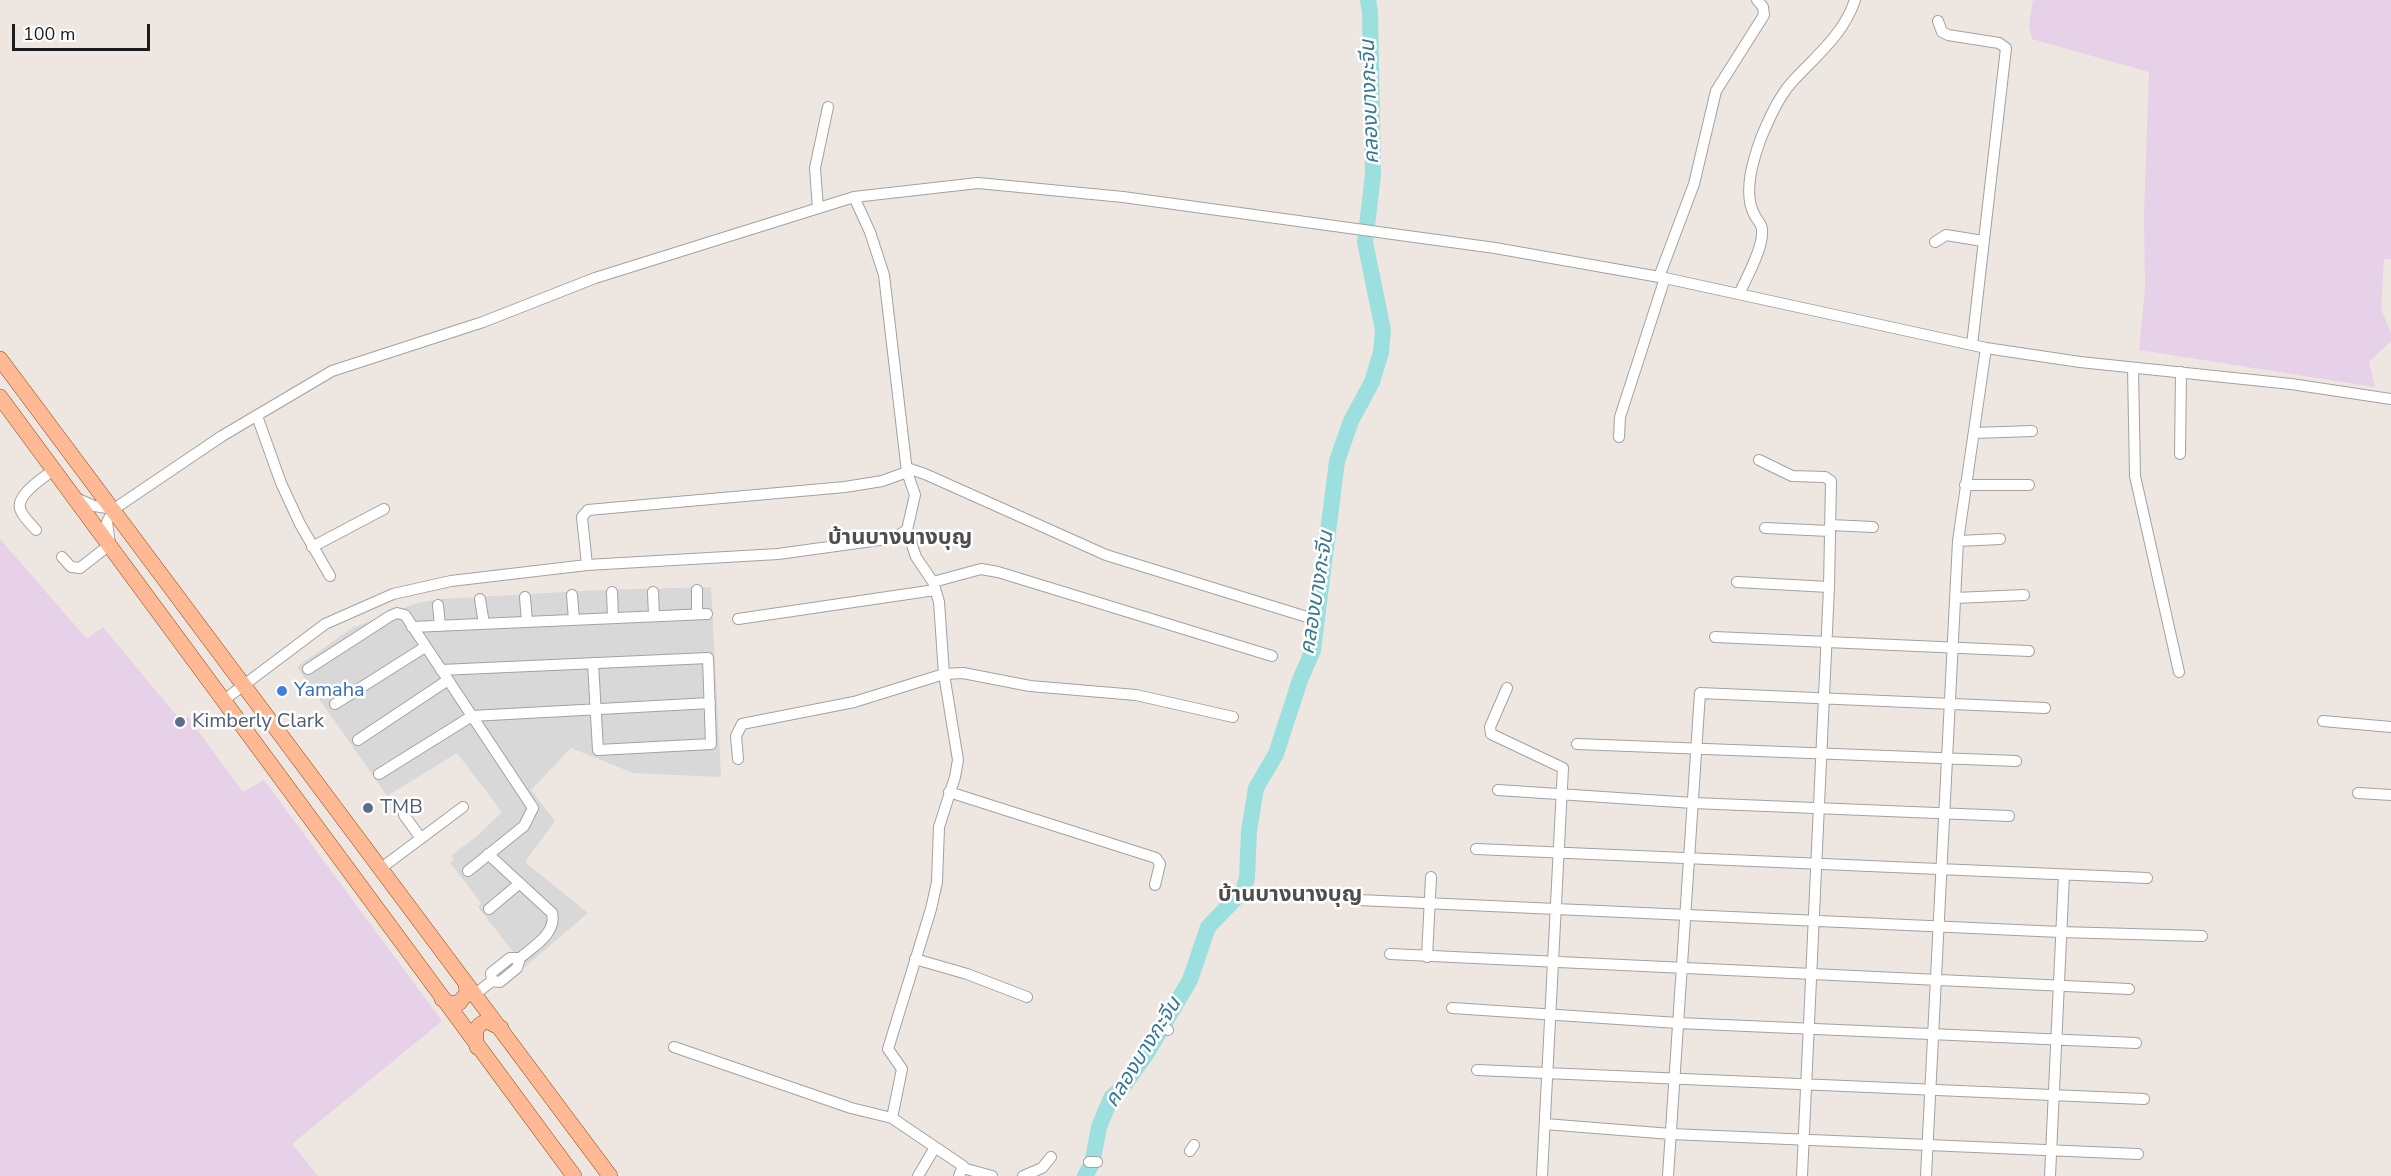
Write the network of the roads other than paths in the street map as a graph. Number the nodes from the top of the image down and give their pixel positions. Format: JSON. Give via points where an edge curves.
{"nodes":[{"id":1,"x":1757,"y":0,"type":"edge"},
{"id":2,"x":1855,"y":0,"type":"edge"},
{"id":3,"x":1938,"y":21,"type":"dead end"},
{"id":4,"x":828,"y":107,"type":"dead end"},
{"id":5,"x":854,"y":196,"type":"junction"},
{"id":6,"x":818,"y":208,"type":"junction"},
{"id":7,"x":1983,"y":240,"type":"junction"},
{"id":8,"x":1935,"y":242,"type":"dead end"},
{"id":9,"x":1662,"y":278,"type":"junction"},
{"id":10,"x":1739,"y":294,"type":"junction"},
{"id":11,"x":1972,"y":345,"type":"junction"},
{"id":12,"x":1986,"y":348,"type":"junction"},
{"id":13,"x":0,"y":359,"type":"edge"},
{"id":14,"x":2133,"y":368,"type":"junction"},
{"id":15,"x":2181,"y":372,"type":"junction"},
{"id":16,"x":0,"y":396,"type":"edge"},
{"id":17,"x":2391,"y":399,"type":"edge"},
{"id":18,"x":257,"y":416,"type":"junction"},
{"id":19,"x":2032,"y":431,"type":"dead end"},
{"id":20,"x":1974,"y":433,"type":"junction"},
{"id":21,"x":1619,"y":437,"type":"dead end"},
{"id":22,"x":2180,"y":454,"type":"dead end"},
{"id":23,"x":1758,"y":460,"type":"dead end"},
{"id":24,"x":53,"y":470,"type":"junction"},
{"id":25,"x":907,"y":470,"type":"junction"},
{"id":26,"x":1965,"y":485,"type":"junction"},
{"id":27,"x":2029,"y":485,"type":"dead end"},
{"id":28,"x":71,"y":495,"type":"junction"},
{"id":29,"x":114,"y":509,"type":"junction"},
{"id":30,"x":384,"y":509,"type":"dead end"},
{"id":31,"x":1874,"y":527,"type":"dead end"},
{"id":32,"x":1765,"y":528,"type":"dead end"},
{"id":33,"x":1830,"y":528,"type":"junction"},
{"id":34,"x":36,"y":530,"type":"dead end"},
{"id":35,"x":907,"y":530,"type":"junction"},
{"id":36,"x":2000,"y":539,"type":"dead end"},
{"id":37,"x":1958,"y":541,"type":"junction"},
{"id":38,"x":312,"y":547,"type":"junction"},
{"id":39,"x":110,"y":548,"type":"junction"},
{"id":40,"x":62,"y":557,"type":"dead end"},
{"id":41,"x":153,"y":563,"type":"junction"},
{"id":42,"x":587,"y":565,"type":"junction"},
{"id":43,"x":330,"y":576,"type":"dead end"},
{"id":44,"x":132,"y":578,"type":"junction"},
{"id":45,"x":1737,"y":582,"type":"dead end"},
{"id":46,"x":934,"y":586,"type":"junction"},
{"id":47,"x":1829,"y":587,"type":"junction"},
{"id":48,"x":697,"y":590,"type":"dead end"},
{"id":49,"x":612,"y":592,"type":"dead end"},
{"id":50,"x":653,"y":592,"type":"dead end"},
{"id":51,"x":572,"y":595,"type":"dead end"},
{"id":52,"x":2024,"y":595,"type":"dead end"},
{"id":53,"x":525,"y":597,"type":"dead end"},
{"id":54,"x":1955,"y":598,"type":"junction"},
{"id":55,"x":480,"y":599,"type":"dead end"},
{"id":56,"x":438,"y":605,"type":"dead end"},
{"id":57,"x":654,"y":616,"type":"junction"},
{"id":58,"x":1307,"y":617,"type":"dead end"},
{"id":59,"x":613,"y":618,"type":"junction"},
{"id":60,"x":738,"y":619,"type":"dead end"},
{"id":61,"x":574,"y":620,"type":"junction"},
{"id":62,"x":527,"y":622,"type":"junction"},
{"id":63,"x":484,"y":624,"type":"junction"},
{"id":64,"x":440,"y":626,"type":"junction"},
{"id":65,"x":412,"y":627,"type":"junction"},
{"id":66,"x":1715,"y":637,"type":"dead end"},
{"id":67,"x":1826,"y":642,"type":"junction"},
{"id":68,"x":426,"y":647,"type":"junction"},
{"id":69,"x":1952,"y":648,"type":"junction"},
{"id":70,"x":2029,"y":651,"type":"dead end"},
{"id":71,"x":1272,"y":656,"type":"dead end"},
{"id":72,"x":593,"y":663,"type":"junction"},
{"id":73,"x":309,"y":669,"type":"dead end"},
{"id":74,"x":441,"y":670,"type":"junction"},
{"id":75,"x":2180,"y":672,"type":"dead end"},
{"id":76,"x":944,"y":674,"type":"junction"},
{"id":77,"x":448,"y":680,"type":"junction"},
{"id":78,"x":243,"y":686,"type":"junction"},
{"id":79,"x":1507,"y":688,"type":"dead end"},
{"id":80,"x":1824,"y":698,"type":"junction"},
{"id":81,"x":225,"y":700,"type":"junction"},
{"id":82,"x":1950,"y":702,"type":"junction"},
{"id":83,"x":710,"y":703,"type":"junction"},
{"id":84,"x":335,"y":704,"type":"dead end"},
{"id":85,"x":2044,"y":708,"type":"dead end"},
{"id":86,"x":595,"y":710,"type":"junction"},
{"id":87,"x":472,"y":716,"type":"junction"},
{"id":88,"x":1233,"y":717,"type":"dead end"},
{"id":89,"x":2323,"y":721,"type":"dead end"},
{"id":90,"x":2391,"y":727,"type":"edge"},
{"id":91,"x":358,"y":740,"type":"dead end"},
{"id":92,"x":1578,"y":744,"type":"dead end"},
{"id":93,"x":1697,"y":747,"type":"junction"},
{"id":94,"x":1821,"y":753,"type":"junction"},
{"id":95,"x":1946,"y":758,"type":"junction"},
{"id":96,"x":738,"y":759,"type":"dead end"},
{"id":97,"x":2016,"y":761,"type":"dead end"},
{"id":98,"x":379,"y":774,"type":"dead end"},
{"id":99,"x":1498,"y":790,"type":"dead end"},
{"id":100,"x":950,"y":792,"type":"junction"},
{"id":101,"x":2358,"y":793,"type":"dead end"},
{"id":102,"x":1561,"y":794,"type":"junction"},
{"id":103,"x":2391,"y":795,"type":"edge"},
{"id":104,"x":1693,"y":803,"type":"junction"},
{"id":105,"x":463,"y":807,"type":"dead end"},
{"id":106,"x":1819,"y":809,"type":"junction"},
{"id":107,"x":1945,"y":814,"type":"junction"},
{"id":108,"x":404,"y":815,"type":"dead end"},
{"id":109,"x":2009,"y":816,"type":"dead end"},
{"id":110,"x":420,"y":837,"type":"junction"},
{"id":111,"x":1476,"y":849,"type":"dead end"},
{"id":112,"x":488,"y":854,"type":"junction"},
{"id":113,"x":1558,"y":855,"type":"junction"},
{"id":114,"x":1689,"y":858,"type":"junction"},
{"id":115,"x":1816,"y":864,"type":"junction"},
{"id":116,"x":380,"y":869,"type":"junction"},
{"id":117,"x":1942,"y":869,"type":"junction"},
{"id":118,"x":468,"y":871,"type":"dead end"},
{"id":119,"x":2064,"y":875,"type":"junction"},
{"id":120,"x":1431,"y":877,"type":"dead end"},
{"id":121,"x":2147,"y":878,"type":"dead end"},
{"id":122,"x":520,"y":883,"type":"junction"},
{"id":123,"x":1155,"y":885,"type":"dead end"},
{"id":124,"x":1359,"y":900,"type":"dead end"},
{"id":125,"x":1430,"y":904,"type":"junction"},
{"id":126,"x":489,"y":909,"type":"dead end"},
{"id":127,"x":1556,"y":909,"type":"junction"},
{"id":128,"x":1686,"y":914,"type":"junction"},
{"id":129,"x":1814,"y":919,"type":"junction"},
{"id":130,"x":1940,"y":926,"type":"junction"},
{"id":131,"x":2060,"y":932,"type":"junction"},
{"id":132,"x":2202,"y":936,"type":"dead end"},
{"id":133,"x":1390,"y":954,"type":"dead end"},
{"id":134,"x":1427,"y":957,"type":"junction"},
{"id":135,"x":915,"y":959,"type":"junction"},
{"id":136,"x":1553,"y":963,"type":"junction"},
{"id":137,"x":1682,"y":968,"type":"junction"},
{"id":138,"x":1812,"y":974,"type":"junction"},
{"id":139,"x":1937,"y":980,"type":"junction"},
{"id":140,"x":2058,"y":986,"type":"junction"},
{"id":141,"x":470,"y":989,"type":"junction"},
{"id":142,"x":2129,"y":989,"type":"dead end"},
{"id":143,"x":1027,"y":997,"type":"dead end"},
{"id":144,"x":442,"y":999,"type":"junction"},
{"id":145,"x":1452,"y":1008,"type":"dead end"},
{"id":146,"x":1551,"y":1015,"type":"junction"},
{"id":147,"x":1678,"y":1023,"type":"junction"},
{"id":148,"x":501,"y":1028,"type":"junction"},
{"id":149,"x":1809,"y":1029,"type":"junction"},
{"id":150,"x":1934,"y":1036,"type":"junction"},
{"id":151,"x":2056,"y":1040,"type":"junction"},
{"id":152,"x":2136,"y":1043,"type":"dead end"},
{"id":153,"x":477,"y":1047,"type":"junction"},
{"id":154,"x":674,"y":1047,"type":"dead end"},
{"id":155,"x":1477,"y":1070,"type":"dead end"},
{"id":156,"x":1548,"y":1074,"type":"junction"},
{"id":157,"x":1675,"y":1079,"type":"junction"},
{"id":158,"x":1806,"y":1085,"type":"junction"},
{"id":159,"x":1931,"y":1090,"type":"junction"},
{"id":160,"x":2053,"y":1095,"type":"junction"},
{"id":161,"x":2144,"y":1099,"type":"dead end"},
{"id":162,"x":892,"y":1118,"type":"junction"},
{"id":163,"x":1545,"y":1124,"type":"junction"},
{"id":164,"x":1671,"y":1134,"type":"junction"},
{"id":165,"x":1804,"y":1140,"type":"junction"},
{"id":166,"x":1928,"y":1145,"type":"junction"},
{"id":167,"x":934,"y":1149,"type":"junction"},
{"id":168,"x":2050,"y":1150,"type":"junction"},
{"id":169,"x":2138,"y":1154,"type":"dead end"},
{"id":170,"x":1051,"y":1157,"type":"dead end"},
{"id":171,"x":961,"y":1172,"type":"edge"},
{"id":172,"x":574,"y":1176,"type":"edge"},
{"id":173,"x":610,"y":1176,"type":"edge"},
{"id":174,"x":918,"y":1176,"type":"edge"},
{"id":175,"x":992,"y":1176,"type":"edge"},
{"id":176,"x":1023,"y":1176,"type":"edge"},
{"id":177,"x":1542,"y":1176,"type":"edge"},
{"id":178,"x":1668,"y":1176,"type":"edge"},
{"id":179,"x":1802,"y":1176,"type":"edge"},
{"id":180,"x":1926,"y":1176,"type":"edge"},
{"id":181,"x":2050,"y":1176,"type":"edge"}],
"edges":[{"from":1,"to":9,"type":"street","via":[[1764,15],[1716,91],[1694,184]]},
{"from":2,"to":10,"type":"street","via":[[1844,26],[1790,84],[1761,140],[1750,188],[1762,236]]},
{"from":3,"to":7,"type":"street","via":[[1942,33],[1999,43],[2006,48]]},
{"from":4,"to":6,"type":"street","via":[[814,168]]},
{"from":5,"to":6,"type":"street"},
{"from":5,"to":9,"type":"street","via":[[978,183],[1123,197],[1495,248]]},
{"from":5,"to":25,"type":"street","via":[[884,275]]},
{"from":6,"to":18,"type":"street","via":[[595,278],[483,322],[332,371]]},
{"from":7,"to":8,"type":"street","via":[[1947,235]]},
{"from":7,"to":11,"type":"street"},
{"from":9,"to":10,"type":"street"},
{"from":9,"to":21,"type":"street","via":[[1620,417]]},
{"from":10,"to":11,"type":"street"},
{"from":11,"to":12,"type":"street"},
{"from":12,"to":14,"type":"street"},
{"from":12,"to":20,"type":"street"},
{"from":13,"to":29,"type":"main road"},
{"from":14,"to":15,"type":"street"},
{"from":14,"to":75,"type":"street","via":[[2135,476]]},
{"from":15,"to":17,"type":"street"},
{"from":15,"to":22,"type":"street"},
{"from":16,"to":24,"type":"main road"},
{"from":18,"to":29,"type":"street"},
{"from":18,"to":38,"type":"street","via":[[281,483]]},
{"from":19,"to":20,"type":"street"},
{"from":20,"to":26,"type":"street"},
{"from":23,"to":33,"type":"street","via":[[1792,476],[1825,477],[1831,481]]},
{"from":24,"to":28,"type":"main road"},
{"from":24,"to":34,"type":"street","via":[[24,495],[19,505]]},
{"from":25,"to":35,"type":"street","via":[[915,495]]},
{"from":25,"to":42,"type":"street","via":[[882,481],[845,487],[588,510],[582,517]]},
{"from":25,"to":58,"type":"street","via":[[925,474],[1106,555]]},
{"from":26,"to":27,"type":"street"},
{"from":26,"to":37,"type":"street"},
{"from":28,"to":29,"type":"street","via":[[94,506]]},
{"from":28,"to":39,"type":"main road"},
{"from":29,"to":39,"type":"street","via":[[107,522]]},
{"from":29,"to":41,"type":"main road"},
{"from":30,"to":38,"type":"street"},
{"from":31,"to":33,"type":"street"},
{"from":32,"to":33,"type":"street"},
{"from":33,"to":47,"type":"street"},
{"from":35,"to":42,"type":"street","via":[[894,538],[778,554]]},
{"from":35,"to":46,"type":"street","via":[[916,557]]},
{"from":36,"to":37,"type":"street"},
{"from":37,"to":54,"type":"street"},
{"from":38,"to":43,"type":"street"},
{"from":39,"to":40,"type":"street","via":[[80,568],[71,567]]},
{"from":39,"to":44,"type":"main road"},
{"from":41,"to":44,"type":"main road"},
{"from":41,"to":78,"type":"main road"},
{"from":42,"to":78,"type":"street","via":[[451,581],[393,594],[325,624]]},
{"from":44,"to":81,"type":"main road"},
{"from":45,"to":47,"type":"street"},
{"from":46,"to":60,"type":"street"},
{"from":46,"to":71,"type":"street","via":[[981,569],[998,572]]},
{"from":46,"to":76,"type":"street","via":[[939,602]]},
{"from":47,"to":67,"type":"street"},
{"from":48,"to":57,"type":"street","via":[[702,614]]},
{"from":49,"to":59,"type":"street"},
{"from":50,"to":57,"type":"street"},
{"from":51,"to":61,"type":"street"},
{"from":52,"to":54,"type":"street"},
{"from":53,"to":62,"type":"street"},
{"from":54,"to":69,"type":"street"},
{"from":55,"to":63,"type":"street"},
{"from":56,"to":64,"type":"street"},
{"from":57,"to":59,"type":"street"},
{"from":59,"to":61,"type":"street"},
{"from":61,"to":62,"type":"street"},
{"from":62,"to":63,"type":"street"},
{"from":63,"to":64,"type":"street"},
{"from":64,"to":65,"type":"street"},
{"from":65,"to":68,"type":"street"},
{"from":65,"to":73,"type":"street","via":[[405,615],[397,613]]},
{"from":66,"to":67,"type":"street"},
{"from":67,"to":69,"type":"street"},
{"from":67,"to":80,"type":"street"},
{"from":68,"to":74,"type":"street"},
{"from":68,"to":84,"type":"street"},
{"from":69,"to":70,"type":"street"},
{"from":69,"to":82,"type":"street"},
{"from":72,"to":74,"type":"street"},
{"from":72,"to":83,"type":"street","via":[[708,658]]},
{"from":72,"to":86,"type":"street"},
{"from":74,"to":77,"type":"street"},
{"from":76,"to":88,"type":"street","via":[[1136,695]]},
{"from":76,"to":96,"type":"street","via":[[854,702],[742,724],[736,736]]},
{"from":76,"to":100,"type":"street","via":[[957,760]]},
{"from":77,"to":87,"type":"street"},
{"from":77,"to":91,"type":"street"},
{"from":78,"to":81,"type":"street"},
{"from":78,"to":116,"type":"main road"},
{"from":79,"to":102,"type":"street","via":[[1490,727],[1491,734],[1563,768]]},
{"from":80,"to":82,"type":"street"},
{"from":80,"to":93,"type":"street","via":[[1700,693]]},
{"from":80,"to":94,"type":"street"},
{"from":81,"to":144,"type":"main road"},
{"from":82,"to":85,"type":"street"},
{"from":82,"to":95,"type":"street"},
{"from":83,"to":86,"type":"street"},
{"from":83,"to":86,"type":"street","via":[[711,744],[598,750]]},
{"from":86,"to":87,"type":"street"},
{"from":87,"to":98,"type":"street"},
{"from":87,"to":112,"type":"street","via":[[533,808],[524,826]]},
{"from":89,"to":90,"type":"street"},
{"from":92,"to":93,"type":"street"},
{"from":93,"to":94,"type":"street"},
{"from":93,"to":104,"type":"street"},
{"from":94,"to":95,"type":"street"},
{"from":94,"to":106,"type":"street"},
{"from":95,"to":97,"type":"street"},
{"from":95,"to":107,"type":"street"},
{"from":99,"to":102,"type":"street"},
{"from":100,"to":123,"type":"street","via":[[1156,858],[1160,864]]},
{"from":100,"to":135,"type":"street","via":[[939,827],[935,891]]},
{"from":101,"to":103,"type":"street"},
{"from":102,"to":104,"type":"street"},
{"from":102,"to":113,"type":"street"},
{"from":104,"to":106,"type":"street"},
{"from":104,"to":114,"type":"street"},
{"from":105,"to":110,"type":"street"},
{"from":106,"to":107,"type":"street"},
{"from":106,"to":115,"type":"street"},
{"from":107,"to":109,"type":"street"},
{"from":107,"to":117,"type":"street"},
{"from":108,"to":110,"type":"street"},
{"from":110,"to":116,"type":"street"},
{"from":111,"to":113,"type":"street"},
{"from":112,"to":118,"type":"street"},
{"from":112,"to":122,"type":"street"},
{"from":113,"to":114,"type":"street"},
{"from":113,"to":127,"type":"street"},
{"from":114,"to":115,"type":"street"},
{"from":114,"to":128,"type":"street"},
{"from":115,"to":117,"type":"street"},
{"from":115,"to":129,"type":"street"},
{"from":116,"to":141,"type":"main road"},
{"from":117,"to":119,"type":"street"},
{"from":117,"to":130,"type":"street"},
{"from":119,"to":121,"type":"street"},
{"from":119,"to":131,"type":"street"},
{"from":120,"to":125,"type":"street"},
{"from":122,"to":126,"type":"street"},
{"from":122,"to":141,"type":"street","via":[[549,909],[554,924],[520,958],[510,958],[491,973],[492,981]]},
{"from":124,"to":125,"type":"street"},
{"from":125,"to":127,"type":"street"},
{"from":125,"to":134,"type":"street"},
{"from":127,"to":128,"type":"street"},
{"from":127,"to":136,"type":"street"},
{"from":128,"to":129,"type":"street"},
{"from":128,"to":137,"type":"street"},
{"from":129,"to":130,"type":"street"},
{"from":129,"to":138,"type":"street"},
{"from":130,"to":131,"type":"street"},
{"from":130,"to":139,"type":"street"},
{"from":131,"to":132,"type":"street"},
{"from":131,"to":140,"type":"street"},
{"from":133,"to":134,"type":"street"},
{"from":134,"to":136,"type":"street"},
{"from":135,"to":143,"type":"street"},
{"from":135,"to":162,"type":"street","via":[[888,1049],[902,1069]]},
{"from":136,"to":137,"type":"street"},
{"from":136,"to":146,"type":"street"},
{"from":137,"to":138,"type":"street"},
{"from":137,"to":147,"type":"street"},
{"from":138,"to":139,"type":"street"},
{"from":138,"to":149,"type":"street"},
{"from":139,"to":140,"type":"street"},
{"from":139,"to":150,"type":"street"},
{"from":140,"to":142,"type":"street"},
{"from":140,"to":151,"type":"street"},
{"from":141,"to":144,"type":"main road","via":[[459,1003]]},
{"from":141,"to":148,"type":"main road"},
{"from":144,"to":153,"type":"main road"},
{"from":145,"to":146,"type":"street"},
{"from":146,"to":147,"type":"street"},
{"from":146,"to":156,"type":"street"},
{"from":147,"to":149,"type":"street"},
{"from":147,"to":157,"type":"street"},
{"from":148,"to":153,"type":"main road","via":[[487,1021],[478,1025]]},
{"from":148,"to":173,"type":"main road"},
{"from":149,"to":150,"type":"street"},
{"from":149,"to":158,"type":"street"},
{"from":150,"to":151,"type":"street"},
{"from":150,"to":159,"type":"street"},
{"from":151,"to":152,"type":"street"},
{"from":151,"to":160,"type":"street"},
{"from":153,"to":172,"type":"main road"},
{"from":154,"to":162,"type":"street","via":[[851,1108]]},
{"from":155,"to":156,"type":"street"},
{"from":156,"to":157,"type":"street"},
{"from":156,"to":163,"type":"street"},
{"from":157,"to":158,"type":"street"},
{"from":157,"to":164,"type":"street"},
{"from":158,"to":159,"type":"street"},
{"from":158,"to":165,"type":"street"},
{"from":159,"to":160,"type":"street"},
{"from":159,"to":166,"type":"street"},
{"from":160,"to":161,"type":"street"},
{"from":160,"to":168,"type":"street"},
{"from":162,"to":167,"type":"street"},
{"from":163,"to":164,"type":"street"},
{"from":163,"to":177,"type":"street"},
{"from":164,"to":165,"type":"street"},
{"from":164,"to":178,"type":"street"},
{"from":165,"to":166,"type":"street"},
{"from":165,"to":179,"type":"street"},
{"from":166,"to":168,"type":"street"},
{"from":166,"to":180,"type":"street"},
{"from":167,"to":171,"type":"street"},
{"from":167,"to":174,"type":"street"},
{"from":168,"to":169,"type":"street"},
{"from":168,"to":181,"type":"street"},
{"from":170,"to":176,"type":"street","via":[[1042,1168]]},
{"from":171,"to":175,"type":"street"}]}
